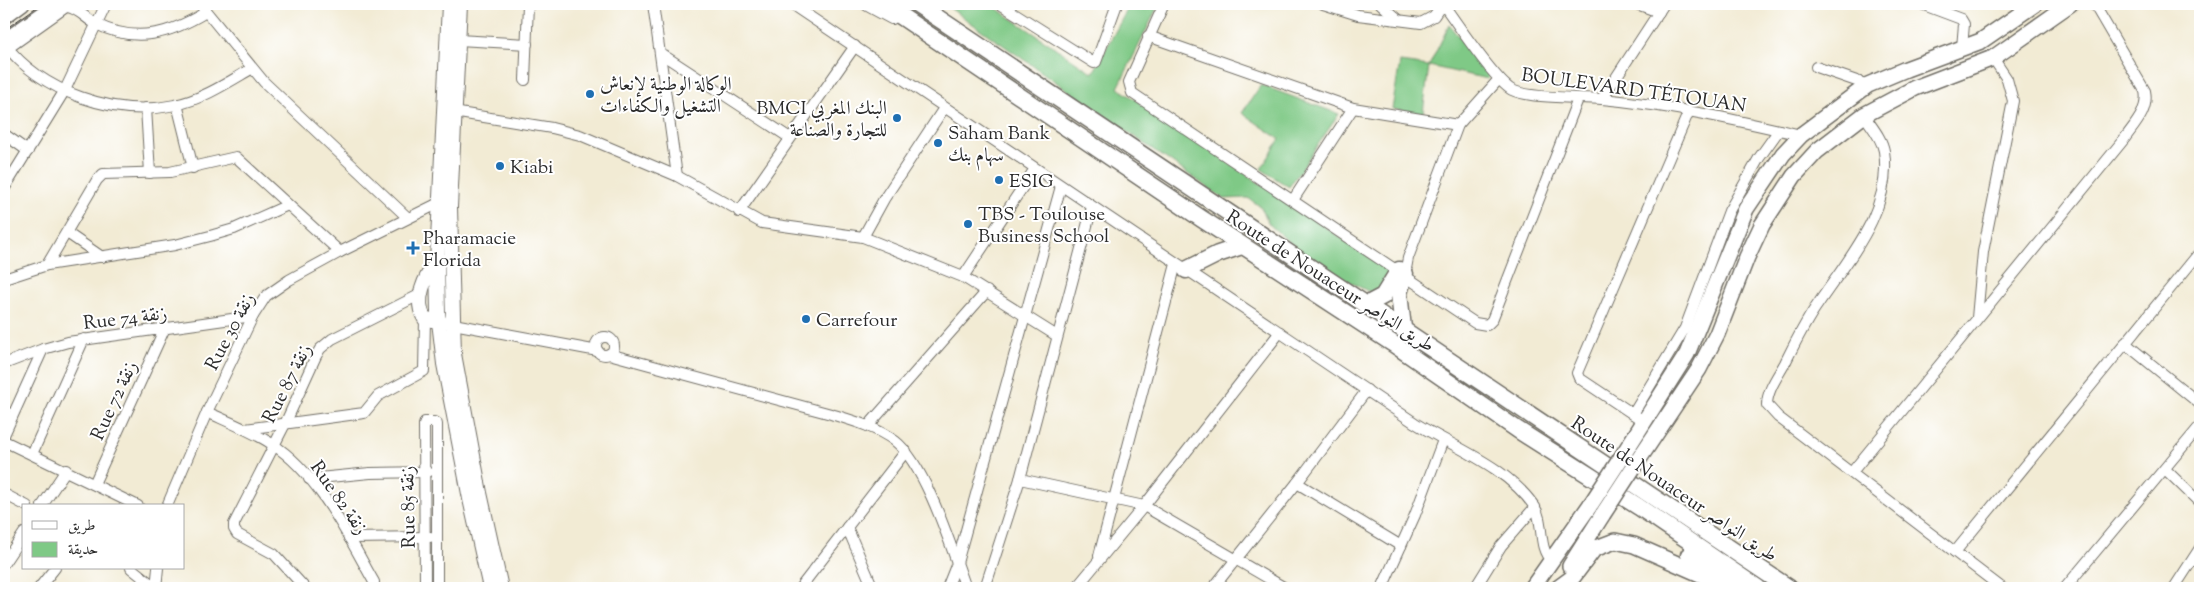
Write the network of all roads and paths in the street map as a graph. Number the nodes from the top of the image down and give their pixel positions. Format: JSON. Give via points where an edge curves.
{"nodes":[{"id":1,"x":23,"y":4,"type":"edge"},
{"id":2,"x":56,"y":4,"type":"edge"},
{"id":3,"x":106,"y":4,"type":"edge"},
{"id":4,"x":449,"y":4,"type":"edge"},
{"id":5,"x":460,"y":4,"type":"edge"},
{"id":6,"x":528,"y":4,"type":"edge"},
{"id":7,"x":653,"y":4,"type":"edge"},
{"id":8,"x":791,"y":4,"type":"edge"},
{"id":9,"x":868,"y":4,"type":"edge"},
{"id":10,"x":883,"y":4,"type":"edge"},
{"id":11,"x":1000,"y":4,"type":"edge"},
{"id":12,"x":1117,"y":4,"type":"edge"},
{"id":13,"x":1164,"y":4,"type":"edge"},
{"id":14,"x":1323,"y":4,"type":"edge"},
{"id":15,"x":1381,"y":4,"type":"edge"},
{"id":16,"x":1443,"y":4,"type":"edge"},
{"id":17,"x":1637,"y":4,"type":"edge"},
{"id":18,"x":1921,"y":4,"type":"edge"},
{"id":19,"x":2035,"y":4,"type":"edge"},
{"id":20,"x":2070,"y":4,"type":"edge"},
{"id":21,"x":2094,"y":4,"type":"edge"},
{"id":22,"x":920,"y":5,"type":"edge"},
{"id":23,"x":203,"y":8,"type":"edge"},
{"id":24,"x":1661,"y":8,"type":"edge"},
{"id":25,"x":4,"y":18,"type":"edge"},
{"id":26,"x":1399,"y":20,"type":"junction"},
{"id":27,"x":96,"y":25,"type":"junction"},
{"id":28,"x":917,"y":27,"type":"junction"},
{"id":29,"x":1148,"y":36,"type":"junction"},
{"id":30,"x":458,"y":40,"type":"junction"},
{"id":31,"x":527,"y":44,"type":"junction"},
{"id":32,"x":5,"y":46,"type":"edge"},
{"id":33,"x":855,"y":46,"type":"junction"},
{"id":34,"x":1962,"y":48,"type":"junction"},
{"id":35,"x":660,"y":53,"type":"junction"},
{"id":36,"x":1993,"y":58,"type":"junction"},
{"id":37,"x":1816,"y":67,"type":"dead end"},
{"id":38,"x":251,"y":68,"type":"junction"},
{"id":39,"x":1499,"y":79,"type":"junction"},
{"id":40,"x":525,"y":80,"type":"dead end"},
{"id":41,"x":1868,"y":85,"type":"junction"},
{"id":42,"x":65,"y":90,"type":"junction"},
{"id":43,"x":1578,"y":99,"type":"junction"},
{"id":44,"x":1602,"y":99,"type":"junction"},
{"id":45,"x":177,"y":104,"type":"junction"},
{"id":46,"x":146,"y":108,"type":"junction"},
{"id":47,"x":944,"y":108,"type":"junction"},
{"id":48,"x":1353,"y":108,"type":"junction"},
{"id":49,"x":453,"y":112,"type":"junction"},
{"id":50,"x":1689,"y":112,"type":"junction"},
{"id":51,"x":1864,"y":115,"type":"junction"},
{"id":52,"x":1458,"y":126,"type":"junction"},
{"id":53,"x":1779,"y":130,"type":"junction"},
{"id":54,"x":4,"y":134,"type":"edge"},
{"id":55,"x":1801,"y":135,"type":"junction"},
{"id":56,"x":790,"y":138,"type":"junction"},
{"id":57,"x":28,"y":151,"type":"junction"},
{"id":58,"x":193,"y":168,"type":"junction"},
{"id":59,"x":1034,"y":170,"type":"junction"},
{"id":60,"x":150,"y":174,"type":"junction"},
{"id":61,"x":677,"y":176,"type":"junction"},
{"id":62,"x":1061,"y":186,"type":"junction"},
{"id":63,"x":4,"y":189,"type":"edge"},
{"id":64,"x":1293,"y":200,"type":"junction"},
{"id":65,"x":439,"y":203,"type":"junction"},
{"id":66,"x":288,"y":205,"type":"junction"},
{"id":67,"x":1092,"y":207,"type":"junction"},
{"id":68,"x":739,"y":212,"type":"junction"},
{"id":69,"x":408,"y":217,"type":"junction"},
{"id":70,"x":1216,"y":229,"type":"junction"},
{"id":71,"x":67,"y":233,"type":"junction"},
{"id":72,"x":863,"y":237,"type":"junction"},
{"id":73,"x":1242,"y":246,"type":"junction"},
{"id":74,"x":340,"y":252,"type":"junction"},
{"id":75,"x":2200,"y":252,"type":"edge"},
{"id":76,"x":102,"y":257,"type":"junction"},
{"id":77,"x":436,"y":262,"type":"junction"},
{"id":78,"x":47,"y":265,"type":"junction"},
{"id":79,"x":1404,"y":267,"type":"junction"},
{"id":80,"x":1178,"y":270,"type":"junction"},
{"id":81,"x":963,"y":277,"type":"junction"},
{"id":82,"x":4,"y":279,"type":"edge"},
{"id":83,"x":987,"y":291,"type":"junction"},
{"id":84,"x":421,"y":294,"type":"junction"},
{"id":85,"x":1366,"y":305,"type":"junction"},
{"id":86,"x":253,"y":316,"type":"junction"},
{"id":87,"x":1026,"y":316,"type":"junction"},
{"id":88,"x":1977,"y":318,"type":"junction"},
{"id":89,"x":425,"y":319,"type":"junction"},
{"id":90,"x":446,"y":323,"type":"junction"},
{"id":91,"x":1402,"y":328,"type":"junction"},
{"id":92,"x":164,"y":330,"type":"junction"},
{"id":93,"x":1280,"y":332,"type":"junction"},
{"id":94,"x":1057,"y":336,"type":"junction"},
{"id":95,"x":84,"y":339,"type":"junction"},
{"id":96,"x":2125,"y":343,"type":"junction"},
{"id":97,"x":43,"y":349,"type":"junction"},
{"id":98,"x":4,"y":364,"type":"edge"},
{"id":99,"x":1366,"y":390,"type":"junction"},
{"id":100,"x":2200,"y":404,"type":"edge"},
{"id":101,"x":207,"y":412,"type":"junction"},
{"id":102,"x":1639,"y":418,"type":"junction"},
{"id":103,"x":285,"y":424,"type":"junction"},
{"id":104,"x":868,"y":426,"type":"junction"},
{"id":105,"x":2200,"y":426,"type":"edge"},
{"id":106,"x":245,"y":429,"type":"junction"},
{"id":107,"x":4,"y":435,"type":"edge"},
{"id":108,"x":1443,"y":440,"type":"junction"},
{"id":109,"x":4,"y":441,"type":"edge"},
{"id":110,"x":274,"y":445,"type":"junction"},
{"id":111,"x":906,"y":451,"type":"junction"},
{"id":112,"x":32,"y":454,"type":"junction"},
{"id":113,"x":2165,"y":469,"type":"junction"},
{"id":114,"x":66,"y":470,"type":"junction"},
{"id":115,"x":424,"y":472,"type":"junction"},
{"id":116,"x":437,"y":472,"type":"junction"},
{"id":117,"x":1852,"y":472,"type":"junction"},
{"id":118,"x":309,"y":479,"type":"junction"},
{"id":119,"x":1020,"y":479,"type":"junction"},
{"id":120,"x":94,"y":484,"type":"junction"},
{"id":121,"x":1297,"y":484,"type":"junction"},
{"id":122,"x":4,"y":495,"type":"edge"},
{"id":123,"x":1114,"y":500,"type":"junction"},
{"id":124,"x":2200,"y":503,"type":"edge"},
{"id":125,"x":23,"y":504,"type":"edge"},
{"id":126,"x":43,"y":504,"type":"edge"},
{"id":127,"x":134,"y":504,"type":"edge"},
{"id":128,"x":168,"y":504,"type":"edge"},
{"id":129,"x":1144,"y":506,"type":"junction"},
{"id":130,"x":1535,"y":507,"type":"junction"},
{"id":131,"x":1639,"y":507,"type":"junction"},
{"id":132,"x":848,"y":527,"type":"junction"},
{"id":133,"x":22,"y":536,"type":"edge"},
{"id":134,"x":436,"y":536,"type":"junction"},
{"id":135,"x":425,"y":537,"type":"junction"},
{"id":136,"x":349,"y":538,"type":"junction"},
{"id":137,"x":1401,"y":546,"type":"junction"},
{"id":138,"x":2200,"y":548,"type":"edge"},
{"id":139,"x":1954,"y":552,"type":"junction"},
{"id":140,"x":1098,"y":558,"type":"junction"},
{"id":141,"x":1236,"y":559,"type":"junction"},
{"id":142,"x":1551,"y":560,"type":"junction"},
{"id":143,"x":4,"y":563,"type":"edge"},
{"id":144,"x":957,"y":563,"type":"junction"},
{"id":145,"x":53,"y":570,"type":"edge"},
{"id":146,"x":134,"y":570,"type":"edge"},
{"id":147,"x":158,"y":570,"type":"edge"},
{"id":148,"x":38,"y":588,"type":"edge"},
{"id":149,"x":124,"y":588,"type":"edge"},
{"id":150,"x":130,"y":588,"type":"edge"},
{"id":151,"x":156,"y":588,"type":"edge"},
{"id":152,"x":305,"y":588,"type":"edge"},
{"id":153,"x":373,"y":588,"type":"edge"},
{"id":154,"x":425,"y":588,"type":"edge"},
{"id":155,"x":437,"y":588,"type":"edge"},
{"id":156,"x":490,"y":588,"type":"edge"},
{"id":157,"x":501,"y":588,"type":"edge"},
{"id":158,"x":800,"y":588,"type":"edge"},
{"id":159,"x":873,"y":588,"type":"edge"},
{"id":160,"x":947,"y":588,"type":"edge"},
{"id":161,"x":966,"y":588,"type":"edge"},
{"id":162,"x":985,"y":588,"type":"edge"},
{"id":163,"x":1076,"y":588,"type":"edge"},
{"id":164,"x":1213,"y":588,"type":"edge"},
{"id":165,"x":1285,"y":588,"type":"edge"},
{"id":166,"x":1382,"y":588,"type":"edge"},
{"id":167,"x":1475,"y":588,"type":"edge"},
{"id":168,"x":1532,"y":588,"type":"edge"},
{"id":169,"x":1558,"y":588,"type":"edge"},
{"id":170,"x":1735,"y":588,"type":"edge"},
{"id":171,"x":1758,"y":588,"type":"edge"},
{"id":172,"x":1789,"y":588,"type":"edge"},
{"id":173,"x":2002,"y":588,"type":"edge"},
{"id":174,"x":2065,"y":588,"type":"edge"},
{"id":175,"x":2174,"y":588,"type":"edge"}],
"edges":[{"from":1,"to":25,"type":"street"},
{"from":2,"to":32,"type":"street"},
{"from":3,"to":27,"type":"street"},
{"from":4,"to":65,"type":"main road"},
{"from":5,"to":30,"type":"main road"},
{"from":6,"to":31,"type":"street"},
{"from":7,"to":35,"type":"street"},
{"from":8,"to":33,"type":"street"},
{"from":9,"to":28,"type":"main road"},
{"from":10,"to":28,"type":"highway","name":"Route de Nouaceur طريق النواصر"},
{"from":11,"to":12,"type":"street","via":[[1094,63]]},
{"from":13,"to":29,"type":"street"},
{"from":14,"to":26,"type":"street","via":[[1358,15]]},
{"from":15,"to":26,"type":"street"},
{"from":16,"to":26,"type":"street","via":[[1425,22]]},
{"from":16,"to":39,"type":"street","name":"BOULEVARD TÉTOUAN"},
{"from":17,"to":24,"type":"street"},
{"from":18,"to":34,"type":"street","via":[[1962,19]]},
{"from":19,"to":34,"type":"main road","via":[[1988,36]]},
{"from":20,"to":36,"type":"main road"},
{"from":21,"to":88,"type":"street","via":[[2145,92],[2143,111]]},
{"from":22,"to":85,"type":"highway","name":"Route de Nouaceur طريق النواصر"},
{"from":23,"to":27,"type":"street","via":[[175,29],[148,35],[132,35]]},
{"from":23,"to":38,"type":"street"},
{"from":24,"to":44,"type":"street"},
{"from":27,"to":32,"type":"street","via":[[72,7],[66,7]]},
{"from":27,"to":42,"type":"street"},
{"from":28,"to":70,"type":"highway","name":"Route de Nouaceur طريق النواصر"},
{"from":29,"to":48,"type":"street"},
{"from":29,"to":64,"type":"street","via":[[1129,82],[1132,93]]},
{"from":30,"to":31,"type":"street"},
{"from":30,"to":49,"type":"main road"},
{"from":31,"to":40,"type":"street"},
{"from":32,"to":42,"type":"street","via":[[30,70]]},
{"from":33,"to":47,"type":"street"},
{"from":33,"to":56,"type":"street"},
{"from":34,"to":41,"type":"main road"},
{"from":35,"to":56,"type":"street"},
{"from":35,"to":61,"type":"street"},
{"from":36,"to":51,"type":"main road","via":[[1915,88]]},
{"from":36,"to":88,"type":"street","via":[[2007,79],[2013,101],[1983,252]]},
{"from":37,"to":41,"type":"street"},
{"from":38,"to":45,"type":"street","via":[[214,91]]},
{"from":38,"to":69,"type":"street"},
{"from":39,"to":43,"type":"street","name":"BOULEVARD TÉTOUAN","via":[[1521,93]]},
{"from":39,"to":52,"type":"street"},
{"from":41,"to":55,"type":"main road"},
{"from":42,"to":46,"type":"street","via":[[102,102]]},
{"from":42,"to":57,"type":"street"},
{"from":43,"to":44,"type":"street","name":"BOULEVARD TÉTOUAN"},
{"from":43,"to":79,"type":"street","via":[[1492,320],[1487,325],[1475,323]]},
{"from":44,"to":50,"type":"street","name":"BOULEVARD TÉTOUAN"},
{"from":45,"to":46,"type":"street"},
{"from":45,"to":58,"type":"street"},
{"from":46,"to":60,"type":"street"},
{"from":47,"to":59,"type":"street"},
{"from":47,"to":72,"type":"street"},
{"from":48,"to":52,"type":"street"},
{"from":48,"to":64,"type":"street"},
{"from":49,"to":61,"type":"street","via":[[580,135]]},
{"from":49,"to":90,"type":"main road"},
{"from":50,"to":53,"type":"street","name":"BOULEVARD TÉTOUAN"},
{"from":50,"to":102,"type":"street","via":[[1577,374]]},
{"from":51,"to":117,"type":"street","via":[[1884,150],[1884,175],[1875,215],[1863,240],[1809,316],[1767,398],[1771,411]]},
{"from":51,"to":169,"type":"main road","bridge":true,"via":[[1817,151],[1778,199],[1747,257],[1717,334],[1699,369]]},
{"from":52,"to":79,"type":"street"},
{"from":53,"to":55,"type":"street","name":"BOULEVARD TÉTOUAN"},
{"from":53,"to":102,"type":"street","via":[[1729,211],[1685,328]]},
{"from":54,"to":57,"type":"street"},
{"from":55,"to":102,"type":"main road","via":[[1783,154],[1746,210],[1687,354]]},
{"from":56,"to":68,"type":"street"},
{"from":57,"to":63,"type":"street"},
{"from":58,"to":60,"type":"street"},
{"from":58,"to":66,"type":"street","via":[[238,158]]},
{"from":59,"to":62,"type":"street"},
{"from":59,"to":81,"type":"street"},
{"from":60,"to":71,"type":"street","via":[[103,174]]},
{"from":61,"to":68,"type":"street"},
{"from":62,"to":67,"type":"street"},
{"from":62,"to":87,"type":"street"},
{"from":64,"to":79,"type":"street"},
{"from":65,"to":69,"type":"street","name":"Rue 30 زنقة"},
{"from":65,"to":77,"type":"main road"},
{"from":66,"to":74,"type":"street"},
{"from":66,"to":76,"type":"street","via":[[210,236]]},
{"from":67,"to":80,"type":"street"},
{"from":67,"to":94,"type":"street"},
{"from":68,"to":72,"type":"street","via":[[762,224]]},
{"from":69,"to":74,"type":"street","name":"Rue 30 زنقة"},
{"from":70,"to":73,"type":"highway","name":"Route de Nouaceur طريق النواصر"},
{"from":70,"to":80,"type":"highway","via":[[1210,246]]},
{"from":71,"to":76,"type":"street"},
{"from":71,"to":78,"type":"street"},
{"from":72,"to":81,"type":"street"},
{"from":73,"to":80,"type":"highway"},
{"from":73,"to":131,"type":"highway","name":"Route de Nouaceur طريق النواصر"},
{"from":74,"to":86,"type":"street","name":"Rue 30 زنقة","via":[[275,288]]},
{"from":75,"to":96,"type":"street"},
{"from":76,"to":78,"type":"street"},
{"from":77,"to":84,"type":"main road"},
{"from":77,"to":90,"type":"main road"},
{"from":78,"to":82,"type":"street"},
{"from":79,"to":85,"type":"highway","via":[[1383,296]]},
{"from":79,"to":91,"type":"highway","via":[[1399,292]]},
{"from":80,"to":93,"type":"street"},
{"from":80,"to":123,"type":"street"},
{"from":81,"to":83,"type":"street"},
{"from":83,"to":87,"type":"street"},
{"from":83,"to":104,"type":"street"},
{"from":84,"to":89,"type":"main road","via":[[421,314]]},
{"from":84,"to":103,"type":"street","name":"Rue 87 زنقة","via":[[332,339],[320,349]]},
{"from":85,"to":91,"type":"highway","name":"Route de Nouaceur طريق النواصر"},
{"from":86,"to":92,"type":"street","name":"Rue 74 زنقة"},
{"from":86,"to":101,"type":"street","name":"Rue 30 زنقة"},
{"from":87,"to":94,"type":"street"},
{"from":87,"to":144,"type":"street"},
{"from":88,"to":117,"type":"street"},
{"from":89,"to":90,"type":"main road"},
{"from":89,"to":103,"type":"street","via":[[425,368],[418,375],[384,391],[364,413]]},
{"from":90,"to":104,"type":"street","via":[[604,352]]},
{"from":90,"to":156,"type":"main road","via":[[446,374]]},
{"from":90,"to":157,"type":"main road"},
{"from":91,"to":172,"type":"highway","name":"Route de Nouaceur طريق النواصر"},
{"from":92,"to":95,"type":"street","name":"Rue 74 زنقة"},
{"from":92,"to":120,"type":"street","name":"Rue 72 زنقة"},
{"from":93,"to":99,"type":"street"},
{"from":93,"to":129,"type":"street"},
{"from":94,"to":119,"type":"street"},
{"from":95,"to":97,"type":"street","name":"Rue 74 زنقة"},
{"from":95,"to":112,"type":"street"},
{"from":96,"to":100,"type":"street"},
{"from":96,"to":139,"type":"street"},
{"from":97,"to":98,"type":"street","name":"Rue 74 زنقة"},
{"from":97,"to":107,"type":"street"},
{"from":99,"to":108,"type":"street"},
{"from":99,"to":121,"type":"street"},
{"from":101,"to":106,"type":"street","name":"Rue 82 زنقة"},
{"from":101,"to":128,"type":"street","name":"Rue 30 زنقة"},
{"from":102,"to":142,"type":"main road","bridge":true,"via":[[1621,458]]},
{"from":103,"to":106,"type":"street"},
{"from":103,"to":110,"type":"street","name":"Rue 87 زنقة"},
{"from":104,"to":111,"type":"street"},
{"from":105,"to":113,"type":"street"},
{"from":106,"to":110,"type":"street","name":"Rue 82 زنقة"},
{"from":108,"to":130,"type":"street","via":[[1510,480]]},
{"from":108,"to":137,"type":"street"},
{"from":109,"to":112,"type":"street"},
{"from":110,"to":118,"type":"street","name":"Rue 82 زنقة"},
{"from":110,"to":152,"type":"street","name":"Rue 87 زنقة","via":[[234,529],[237,534],[274,554]]},
{"from":111,"to":132,"type":"street"},
{"from":111,"to":144,"type":"street","via":[[922,476]]},
{"from":112,"to":114,"type":"street"},
{"from":113,"to":124,"type":"street"},
{"from":113,"to":174,"type":"street"},
{"from":114,"to":120,"type":"street"},
{"from":114,"to":126,"type":"street"},
{"from":115,"to":116,"type":"street"},
{"from":115,"to":116,"type":"street","name":"Rue 85 زنقة","via":[[426,422],[437,423]]},
{"from":115,"to":118,"type":"street"},
{"from":115,"to":135,"type":"street","name":"Rue 85 زنقة"},
{"from":116,"to":134,"type":"street"},
{"from":117,"to":139,"type":"street"},
{"from":118,"to":136,"type":"street","name":"Rue 82 زنقة"},
{"from":119,"to":123,"type":"street"},
{"from":119,"to":162,"type":"street"},
{"from":120,"to":127,"type":"street"},
{"from":121,"to":137,"type":"street"},
{"from":121,"to":141,"type":"street"},
{"from":122,"to":125,"type":"street"},
{"from":123,"to":129,"type":"street"},
{"from":123,"to":140,"type":"street"},
{"from":129,"to":140,"type":"street"},
{"from":129,"to":141,"type":"street"},
{"from":130,"to":142,"type":"street","via":[[1540,516],[1545,552]]},
{"from":130,"to":167,"type":"street","via":[[1501,546]]},
{"from":131,"to":170,"type":"highway","via":[[1675,544]]},
{"from":131,"to":171,"type":"highway","name":"Route de Nouaceur طريق النواصر"},
{"from":132,"to":158,"type":"street"},
{"from":132,"to":159,"type":"street"},
{"from":133,"to":143,"type":"street"},
{"from":134,"to":135,"type":"street"},
{"from":134,"to":155,"type":"street"},
{"from":135,"to":136,"type":"street"},
{"from":135,"to":154,"type":"street","name":"Rue 85 زنقة"},
{"from":136,"to":153,"type":"street","name":"Rue 82 زنقة","via":[[374,582]]},
{"from":137,"to":166,"type":"street"},
{"from":138,"to":175,"type":"street"},
{"from":139,"to":173,"type":"street"},
{"from":140,"to":163,"type":"street"},
{"from":141,"to":164,"type":"street"},
{"from":141,"to":165,"type":"street"},
{"from":142,"to":168,"type":"main road"},
{"from":144,"to":160,"type":"street"},
{"from":144,"to":161,"type":"street"},
{"from":145,"to":148,"type":"street"},
{"from":146,"to":151,"type":"street"},
{"from":147,"to":151,"type":"street"},
{"from":149,"to":150,"type":"street"},
{"from":169,"to":170,"type":"main road","via":[[1573,577],[1594,549],[1615,540]]}]}
